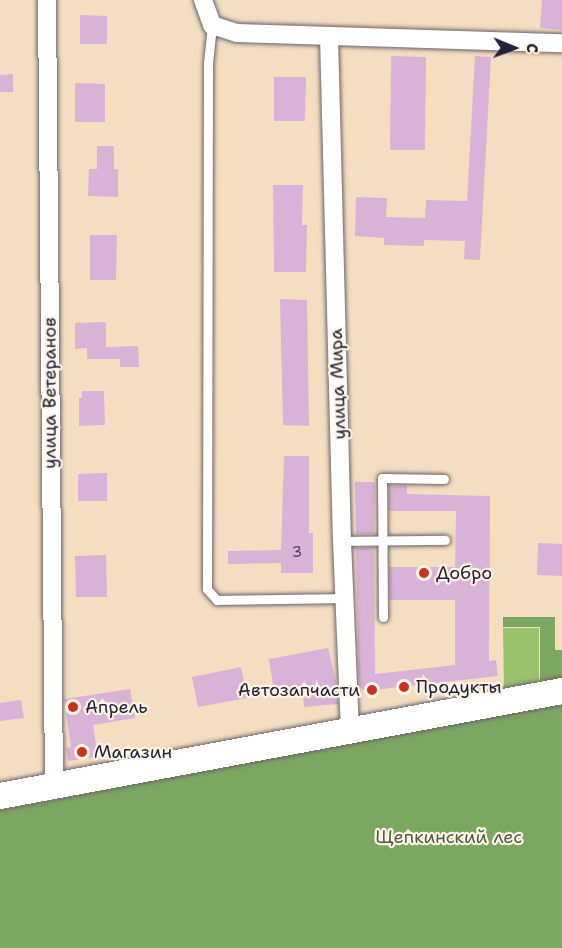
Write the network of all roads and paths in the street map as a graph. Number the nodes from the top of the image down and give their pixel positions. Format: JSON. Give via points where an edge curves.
{"nodes":[{"id":1,"x":46,"y":0,"type":"edge"},
{"id":2,"x":203,"y":0,"type":"edge"},
{"id":3,"x":212,"y":25,"type":"junction"},
{"id":4,"x":329,"y":36,"type":"junction"},
{"id":5,"x":562,"y":43,"type":"edge"},
{"id":6,"x":444,"y":479,"type":"dead end"},
{"id":7,"x":382,"y":540,"type":"junction"},
{"id":8,"x":444,"y":540,"type":"dead end"},
{"id":9,"x":342,"y":541,"type":"junction"},
{"id":10,"x":345,"y":598,"type":"junction"},
{"id":11,"x":383,"y":617,"type":"dead end"},
{"id":12,"x":562,"y":691,"type":"edge"},
{"id":13,"x":350,"y":730,"type":"junction"},
{"id":14,"x":54,"y":786,"type":"junction"},
{"id":15,"x":0,"y":796,"type":"edge"}],
"edges":[{"from":1,"to":14,"type":"street","name":"улица Ветеранов"},
{"from":2,"to":3,"type":"street"},
{"from":3,"to":4,"type":"street","via":[[237,33]]},
{"from":3,"to":10,"type":"lane","via":[[207,75],[207,589],[217,600]]},
{"from":4,"to":5,"type":"street"},
{"from":4,"to":9,"type":"street","name":"улица Мира"},
{"from":6,"to":7,"type":"lane","via":[[382,478]]},
{"from":7,"to":8,"type":"lane"},
{"from":7,"to":9,"type":"lane"},
{"from":7,"to":11,"type":"lane"},
{"from":9,"to":10,"type":"street","name":"улица Мира"},
{"from":10,"to":13,"type":"street","name":"улица Мира"},
{"from":12,"to":13,"type":"main road"},
{"from":13,"to":14,"type":"main road"},
{"from":14,"to":15,"type":"main road"}]}
